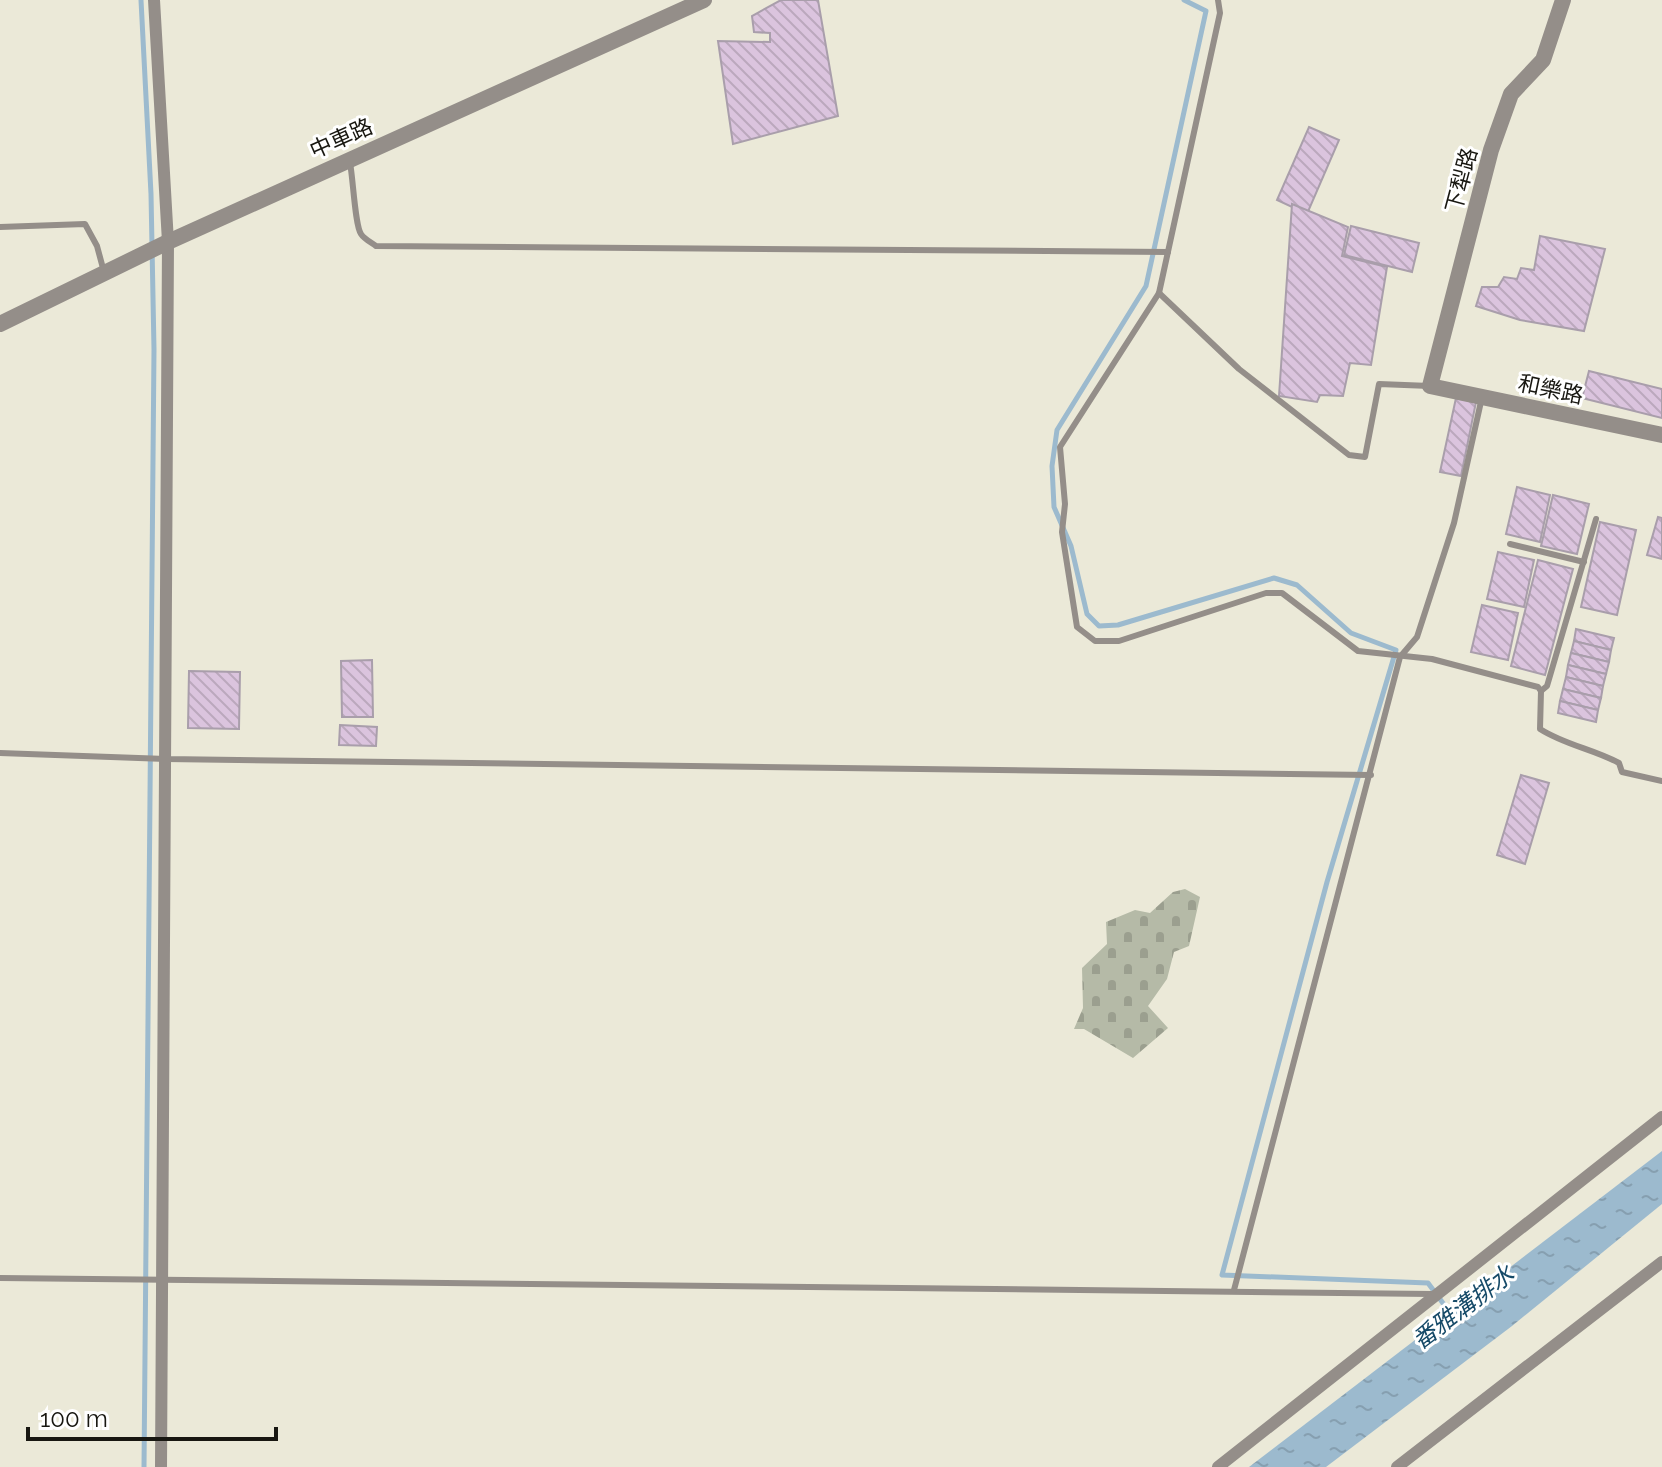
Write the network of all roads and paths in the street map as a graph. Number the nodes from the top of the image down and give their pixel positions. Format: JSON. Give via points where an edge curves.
{"nodes":[{"id":1,"x":154,"y":0,"type":"edge"},
{"id":2,"x":704,"y":0,"type":"edge"},
{"id":3,"x":1218,"y":0,"type":"edge"},
{"id":4,"x":1563,"y":0,"type":"edge"},
{"id":5,"x":349,"y":158,"type":"junction"},
{"id":6,"x":0,"y":227,"type":"edge"},
{"id":7,"x":168,"y":242,"type":"junction"},
{"id":8,"x":1168,"y":252,"type":"junction"},
{"id":9,"x":104,"y":272,"type":"junction"},
{"id":10,"x":1159,"y":293,"type":"junction"},
{"id":11,"x":0,"y":324,"type":"edge"},
{"id":12,"x":1430,"y":386,"type":"junction"},
{"id":13,"x":1482,"y":397,"type":"junction"},
{"id":14,"x":1662,"y":435,"type":"edge"},
{"id":15,"x":1596,"y":519,"type":"dead end"},
{"id":16,"x":1510,"y":544,"type":"dead end"},
{"id":17,"x":1584,"y":562,"type":"junction"},
{"id":18,"x":1400,"y":657,"type":"junction"},
{"id":19,"x":1541,"y":691,"type":"junction"},
{"id":20,"x":0,"y":753,"type":"edge"},
{"id":21,"x":166,"y":759,"type":"junction"},
{"id":22,"x":1371,"y":775,"type":"junction"},
{"id":23,"x":1662,"y":781,"type":"edge"},
{"id":24,"x":1662,"y":1117,"type":"edge"},
{"id":25,"x":1662,"y":1262,"type":"edge"},
{"id":26,"x":0,"y":1278,"type":"edge"},
{"id":27,"x":163,"y":1280,"type":"junction"},
{"id":28,"x":1234,"y":1290,"type":"junction"},
{"id":29,"x":1439,"y":1294,"type":"junction"},
{"id":30,"x":161,"y":1467,"type":"edge"},
{"id":31,"x":1218,"y":1467,"type":"edge"},
{"id":32,"x":1397,"y":1467,"type":"edge"}],
"edges":[{"from":1,"to":7,"type":"street"},
{"from":2,"to":5,"type":"street","name":"中車路"},
{"from":3,"to":8,"type":"lane","via":[[1220,13]]},
{"from":4,"to":12,"type":"street","name":"下犁路","via":[[1543,60],[1511,94],[1491,150]]},
{"from":5,"to":7,"type":"street","name":"中車路"},
{"from":5,"to":8,"type":"lane","via":[[356,222],[361,236],[376,246]]},
{"from":6,"to":9,"type":"lane","via":[[85,224]]},
{"from":7,"to":9,"type":"street","name":"中車路"},
{"from":7,"to":21,"type":"street"},
{"from":8,"to":10,"type":"lane"},
{"from":9,"to":11,"type":"street","name":"中車路"},
{"from":10,"to":12,"type":"lane","via":[[1239,369],[1349,455],[1365,457],[1379,384]]},
{"from":10,"to":18,"type":"lane","via":[[1060,447],[1062,532],[1077,627],[1095,641],[1119,641],[1266,593],[1282,593],[1343,643],[1358,651]]},
{"from":12,"to":13,"type":"street","name":"和樂路"},
{"from":13,"to":14,"type":"street","name":"和樂路"},
{"from":13,"to":18,"type":"lane","via":[[1454,523],[1417,637]]},
{"from":15,"to":17,"type":"lane"},
{"from":16,"to":17,"type":"lane"},
{"from":17,"to":19,"type":"lane","via":[[1547,686]]},
{"from":18,"to":19,"type":"lane","via":[[1432,659]]},
{"from":18,"to":22,"type":"lane"},
{"from":19,"to":23,"type":"lane","via":[[1540,729],[1558,741],[1603,754],[1619,763],[1622,772]]},
{"from":20,"to":21,"type":"lane"},
{"from":21,"to":22,"type":"lane"},
{"from":21,"to":27,"type":"street"},
{"from":22,"to":28,"type":"lane"},
{"from":24,"to":29,"type":"street"},
{"from":25,"to":32,"type":"street"},
{"from":26,"to":27,"type":"lane"},
{"from":27,"to":28,"type":"lane"},
{"from":27,"to":30,"type":"street"},
{"from":28,"to":29,"type":"lane"},
{"from":29,"to":31,"type":"street"}]}
